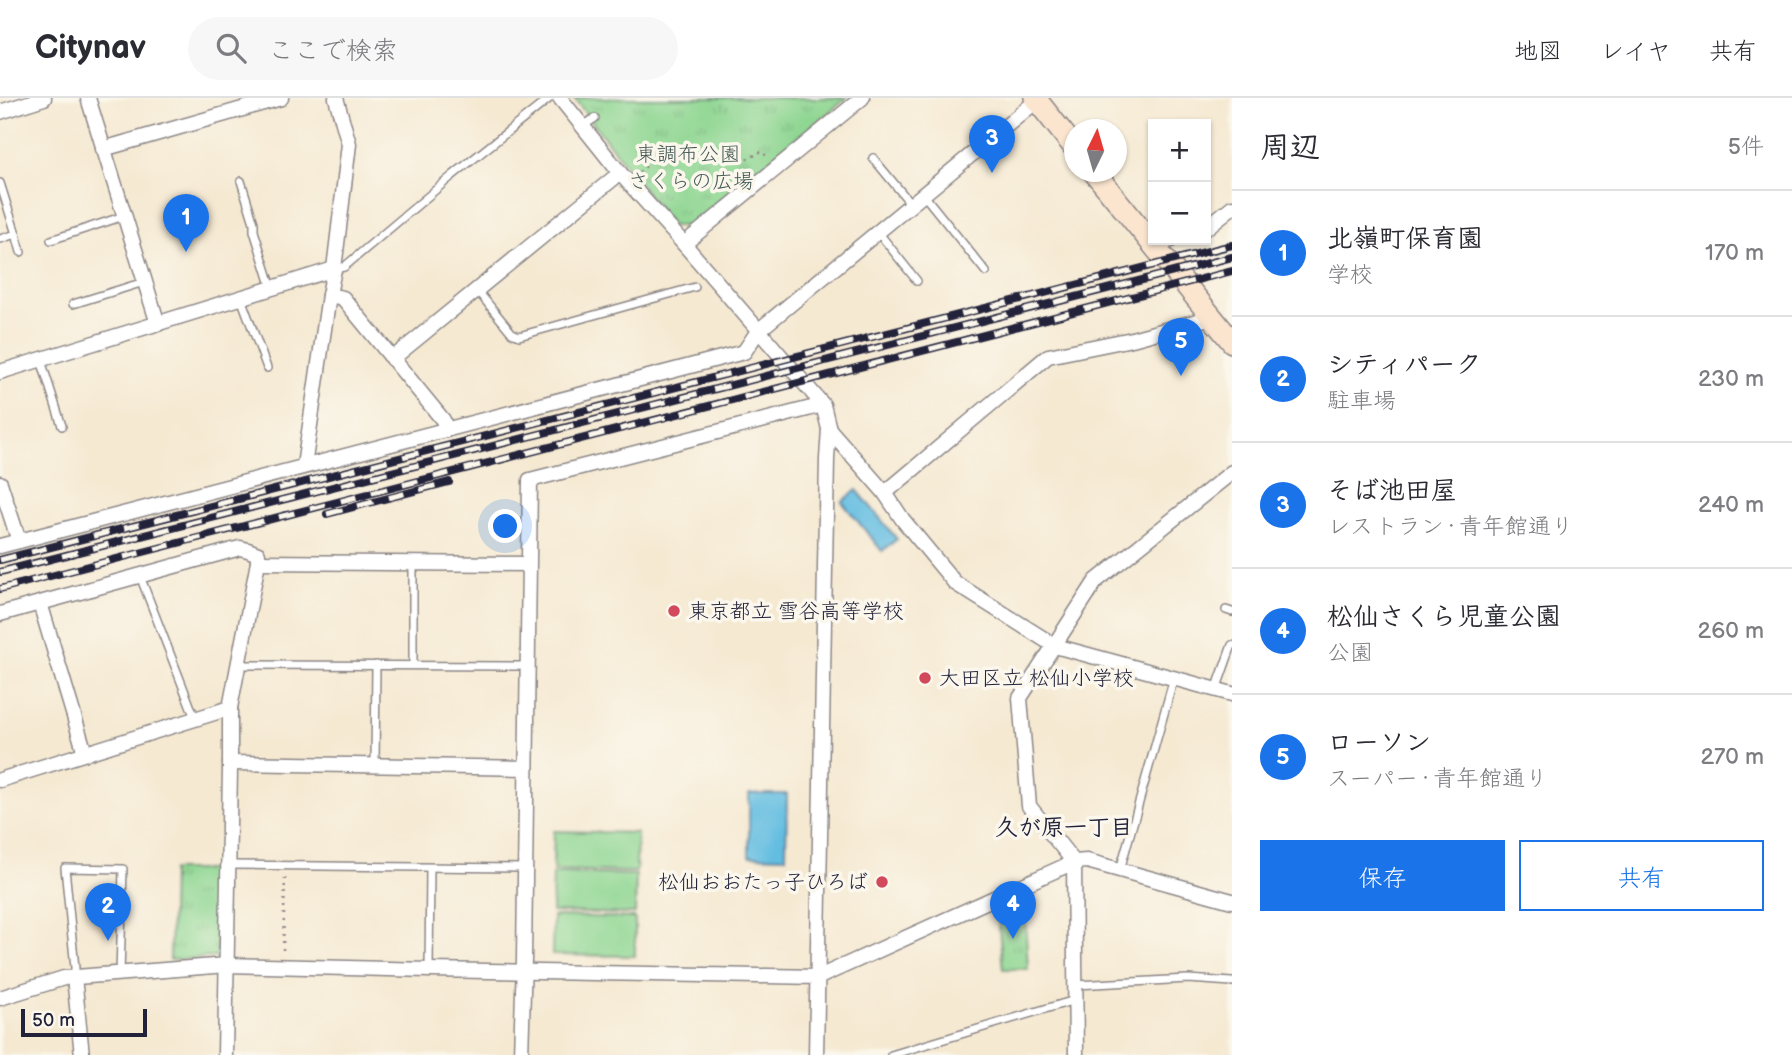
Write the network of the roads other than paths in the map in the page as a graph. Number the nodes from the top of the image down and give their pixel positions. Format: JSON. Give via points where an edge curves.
{"nodes":[{"id":1,"x":44,"y":98,"type":"edge"},
{"id":2,"x":88,"y":98,"type":"edge"},
{"id":3,"x":281,"y":98,"type":"edge"},
{"id":4,"x":336,"y":98,"type":"edge"},
{"id":5,"x":550,"y":98,"type":"edge"},
{"id":6,"x":560,"y":98,"type":"edge"},
{"id":7,"x":862,"y":98,"type":"edge"},
{"id":8,"x":1037,"y":99,"type":"edge"},
{"id":9,"x":0,"y":112,"type":"edge"},
{"id":10,"x":1064,"y":135,"type":"edge"},
{"id":11,"x":103,"y":149,"type":"junction"},
{"id":12,"x":873,"y":158,"type":"dead end"},
{"id":13,"x":620,"y":173,"type":"junction"},
{"id":14,"x":241,"y":181,"type":"dead end"},
{"id":15,"x":1104,"y":182,"type":"edge"},
{"id":16,"x":0,"y":184,"type":"edge"},
{"id":17,"x":917,"y":199,"type":"junction"},
{"id":18,"x":1232,"y":207,"type":"edge"},
{"id":19,"x":124,"y":216,"type":"junction"},
{"id":20,"x":1211,"y":224,"type":"edge"},
{"id":21,"x":1148,"y":228,"type":"edge"},
{"id":22,"x":878,"y":232,"type":"junction"},
{"id":23,"x":16,"y":234,"type":"junction"},
{"id":24,"x":0,"y":239,"type":"edge"},
{"id":25,"x":51,"y":240,"type":"dead end"},
{"id":26,"x":684,"y":244,"type":"junction"},
{"id":27,"x":1163,"y":245,"type":"edge"},
{"id":28,"x":22,"y":252,"type":"dead end"},
{"id":29,"x":334,"y":269,"type":"junction"},
{"id":30,"x":986,"y":272,"type":"dead end"},
{"id":31,"x":917,"y":281,"type":"dead end"},
{"id":32,"x":144,"y":282,"type":"junction"},
{"id":33,"x":695,"y":287,"type":"dead end"},
{"id":34,"x":272,"y":288,"type":"junction"},
{"id":35,"x":476,"y":289,"type":"junction"},
{"id":36,"x":329,"y":295,"type":"junction"},
{"id":37,"x":242,"y":298,"type":"junction"},
{"id":38,"x":74,"y":304,"type":"dead end"},
{"id":39,"x":1212,"y":317,"type":"junction"},
{"id":40,"x":158,"y":324,"type":"junction"},
{"id":41,"x":758,"y":331,"type":"junction"},
{"id":42,"x":1232,"y":342,"type":"edge"},
{"id":43,"x":41,"y":359,"type":"junction"},
{"id":44,"x":392,"y":359,"type":"junction"},
{"id":45,"x":267,"y":368,"type":"dead end"},
{"id":46,"x":0,"y":372,"type":"edge"},
{"id":47,"x":823,"y":405,"type":"junction"},
{"id":48,"x":62,"y":426,"type":"dead end"},
{"id":49,"x":829,"y":429,"type":"junction"},
{"id":50,"x":446,"y":430,"type":"junction"},
{"id":51,"x":304,"y":466,"type":"junction"},
{"id":52,"x":1232,"y":472,"type":"edge"},
{"id":53,"x":0,"y":483,"type":"edge"},
{"id":54,"x":885,"y":493,"type":"junction"},
{"id":55,"x":19,"y":541,"type":"junction"},
{"id":56,"x":0,"y":546,"type":"edge"},
{"id":57,"x":258,"y":562,"type":"junction"},
{"id":58,"x":413,"y":564,"type":"junction"},
{"id":59,"x":528,"y":564,"type":"junction"},
{"id":60,"x":140,"y":576,"type":"junction"},
{"id":61,"x":40,"y":603,"type":"junction"},
{"id":62,"x":0,"y":614,"type":"edge"},
{"id":63,"x":1232,"y":645,"type":"edge"},
{"id":64,"x":1055,"y":646,"type":"junction"},
{"id":65,"x":238,"y":665,"type":"junction"},
{"id":66,"x":376,"y":665,"type":"junction"},
{"id":67,"x":413,"y":665,"type":"junction"},
{"id":68,"x":528,"y":666,"type":"junction"},
{"id":69,"x":1174,"y":678,"type":"junction"},
{"id":70,"x":1216,"y":690,"type":"junction"},
{"id":71,"x":1232,"y":695,"type":"edge"},
{"id":72,"x":230,"y":708,"type":"junction"},
{"id":73,"x":195,"y":719,"type":"junction"},
{"id":74,"x":85,"y":753,"type":"junction"},
{"id":75,"x":230,"y":763,"type":"junction"},
{"id":76,"x":375,"y":765,"type":"junction"},
{"id":77,"x":526,"y":768,"type":"junction"},
{"id":78,"x":0,"y":780,"type":"edge"},
{"id":79,"x":1074,"y":862,"type":"junction"},
{"id":80,"x":229,"y":865,"type":"junction"},
{"id":81,"x":430,"y":868,"type":"junction"},
{"id":82,"x":525,"y":868,"type":"junction"},
{"id":83,"x":1120,"y":870,"type":"junction"},
{"id":84,"x":1232,"y":901,"type":"edge"},
{"id":85,"x":227,"y":965,"type":"junction"},
{"id":86,"x":429,"y":970,"type":"junction"},
{"id":87,"x":524,"y":972,"type":"junction"},
{"id":88,"x":121,"y":974,"type":"junction"},
{"id":89,"x":74,"y":977,"type":"junction"},
{"id":90,"x":819,"y":977,"type":"junction"},
{"id":91,"x":1232,"y":982,"type":"edge"},
{"id":92,"x":1075,"y":993,"type":"junction"},
{"id":93,"x":0,"y":998,"type":"edge"},
{"id":94,"x":82,"y":1055,"type":"edge"},
{"id":95,"x":225,"y":1055,"type":"edge"},
{"id":96,"x":521,"y":1055,"type":"edge"},
{"id":97,"x":816,"y":1055,"type":"edge"},
{"id":98,"x":891,"y":1055,"type":"edge"},
{"id":99,"x":1076,"y":1055,"type":"edge"}],
"edges":[{"from":1,"to":9,"type":"street"},
{"from":2,"to":11,"type":"street"},
{"from":3,"to":11,"type":"street"},
{"from":4,"to":29,"type":"street","via":[[349,144]]},
{"from":5,"to":29,"type":"lane","via":[[344,267]]},
{"from":6,"to":13,"type":"street","via":[[589,122]]},
{"from":7,"to":26,"type":"street"},
{"from":8,"to":10,"type":"street"},
{"from":8,"to":17,"type":"street"},
{"from":11,"to":19,"type":"street"},
{"from":12,"to":17,"type":"lane"},
{"from":13,"to":26,"type":"street"},
{"from":13,"to":35,"type":"street"},
{"from":14,"to":34,"type":"lane"},
{"from":15,"to":21,"type":"street"},
{"from":16,"to":23,"type":"lane"},
{"from":17,"to":22,"type":"street"},
{"from":17,"to":30,"type":"lane"},
{"from":18,"to":20,"type":"street"},
{"from":19,"to":25,"type":"lane"},
{"from":19,"to":32,"type":"street"},
{"from":22,"to":31,"type":"lane"},
{"from":22,"to":41,"type":"street"},
{"from":23,"to":24,"type":"lane"},
{"from":23,"to":28,"type":"lane"},
{"from":26,"to":41,"type":"street"},
{"from":27,"to":39,"type":"street"},
{"from":29,"to":34,"type":"street"},
{"from":29,"to":36,"type":"street"},
{"from":32,"to":38,"type":"lane"},
{"from":32,"to":40,"type":"street"},
{"from":33,"to":35,"type":"lane","via":[[519,336]]},
{"from":34,"to":37,"type":"street"},
{"from":35,"to":44,"type":"street"},
{"from":36,"to":44,"type":"street","via":[[343,298]]},
{"from":36,"to":51,"type":"street"},
{"from":37,"to":40,"type":"street"},
{"from":37,"to":45,"type":"lane"},
{"from":39,"to":42,"type":"street"},
{"from":39,"to":54,"type":"street","via":[[1048,356]]},
{"from":40,"to":43,"type":"street"},
{"from":41,"to":47,"type":"street"},
{"from":41,"to":50,"type":"street","via":[[744,352]]},
{"from":43,"to":46,"type":"street"},
{"from":43,"to":48,"type":"lane"},
{"from":44,"to":50,"type":"street","via":[[443,420]]},
{"from":47,"to":49,"type":"street"},
{"from":47,"to":59,"type":"street","via":[[530,480]]},
{"from":49,"to":54,"type":"street"},
{"from":49,"to":90,"type":"street"},
{"from":50,"to":51,"type":"street"},
{"from":51,"to":55,"type":"street"},
{"from":52,"to":64,"type":"street","via":[[1096,581]]},
{"from":53,"to":55,"type":"street"},
{"from":54,"to":64,"type":"street","via":[[955,583]]},
{"from":55,"to":56,"type":"street"},
{"from":57,"to":58,"type":"street"},
{"from":57,"to":60,"type":"street","via":[[258,554],[240,548]]},
{"from":57,"to":65,"type":"street"},
{"from":58,"to":59,"type":"street"},
{"from":58,"to":67,"type":"lane"},
{"from":59,"to":68,"type":"street"},
{"from":60,"to":61,"type":"street"},
{"from":60,"to":73,"type":"lane"},
{"from":61,"to":62,"type":"street"},
{"from":61,"to":74,"type":"street"},
{"from":63,"to":70,"type":"lane"},
{"from":64,"to":69,"type":"street"},
{"from":64,"to":79,"type":"street","via":[[1020,698],[1029,806]]},
{"from":65,"to":66,"type":"lane"},
{"from":65,"to":72,"type":"street"},
{"from":66,"to":67,"type":"lane"},
{"from":66,"to":76,"type":"lane"},
{"from":67,"to":68,"type":"lane"},
{"from":68,"to":77,"type":"street"},
{"from":69,"to":70,"type":"street"},
{"from":69,"to":83,"type":"lane"},
{"from":70,"to":71,"type":"street"},
{"from":72,"to":73,"type":"street"},
{"from":72,"to":75,"type":"street"},
{"from":73,"to":74,"type":"street"},
{"from":74,"to":78,"type":"street"},
{"from":75,"to":76,"type":"street"},
{"from":75,"to":80,"type":"street"},
{"from":76,"to":77,"type":"street"},
{"from":77,"to":82,"type":"street"},
{"from":79,"to":83,"type":"street"},
{"from":79,"to":90,"type":"street"},
{"from":79,"to":92,"type":"street"},
{"from":80,"to":81,"type":"lane"},
{"from":80,"to":85,"type":"street"},
{"from":81,"to":82,"type":"lane"},
{"from":81,"to":86,"type":"lane"},
{"from":82,"to":87,"type":"street"},
{"from":83,"to":84,"type":"street"},
{"from":85,"to":86,"type":"street"},
{"from":85,"to":88,"type":"street"},
{"from":85,"to":95,"type":"street"},
{"from":86,"to":87,"type":"street"},
{"from":87,"to":90,"type":"street"},
{"from":87,"to":96,"type":"street"},
{"from":88,"to":89,"type":"street"},
{"from":88,"to":89,"type":"lane","via":[[123,869],[65,869]]},
{"from":89,"to":93,"type":"street"},
{"from":89,"to":94,"type":"street"},
{"from":90,"to":97,"type":"street"},
{"from":91,"to":92,"type":"lane","via":[[1188,979]]},
{"from":92,"to":98,"type":"lane"},
{"from":92,"to":99,"type":"street"}]}
